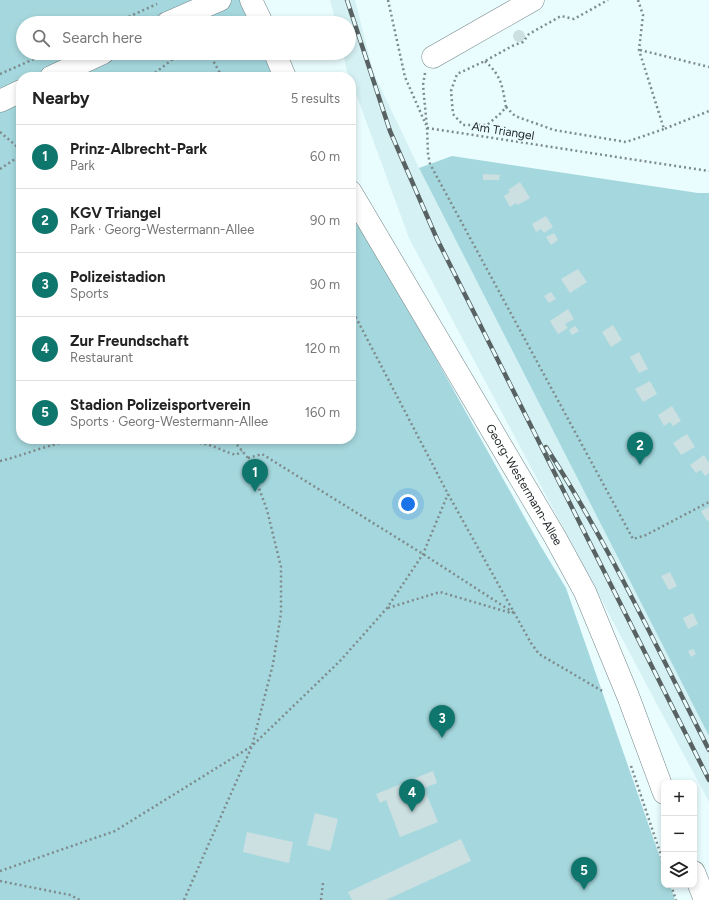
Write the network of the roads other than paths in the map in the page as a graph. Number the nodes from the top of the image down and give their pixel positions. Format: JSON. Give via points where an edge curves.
{"nodes":[{"id":1,"x":220,"y":0,"type":"edge"},
{"id":2,"x":251,"y":0,"type":"edge"},
{"id":3,"x":533,"y":0,"type":"edge"},
{"id":4,"x":164,"y":13,"type":"edge"},
{"id":5,"x":259,"y":16,"type":"edge"},
{"id":6,"x":433,"y":56,"type":"dead end"},
{"id":7,"x":88,"y":60,"type":"edge"},
{"id":8,"x":278,"y":60,"type":"edge"},
{"id":9,"x":62,"y":72,"type":"edge"},
{"id":10,"x":283,"y":72,"type":"edge"},
{"id":11,"x":16,"y":93,"type":"edge"},
{"id":12,"x":0,"y":101,"type":"edge"},
{"id":13,"x":356,"y":201,"type":"edge"},
{"id":14,"x":661,"y":785,"type":"edge"},
{"id":15,"x":697,"y":880,"type":"edge"},
{"id":16,"x":705,"y":900,"type":"edge"}],
"edges":[{"from":1,"to":4,"type":"street"},
{"from":2,"to":5,"type":"street"},
{"from":3,"to":6,"type":"street"},
{"from":7,"to":9,"type":"street"},
{"from":8,"to":10,"type":"street"},
{"from":11,"to":12,"type":"street"},
{"from":13,"to":14,"type":"street","name":"Georg-Westermann-Allee","via":[[585,592]]},
{"from":15,"to":16,"type":"street"}]}
